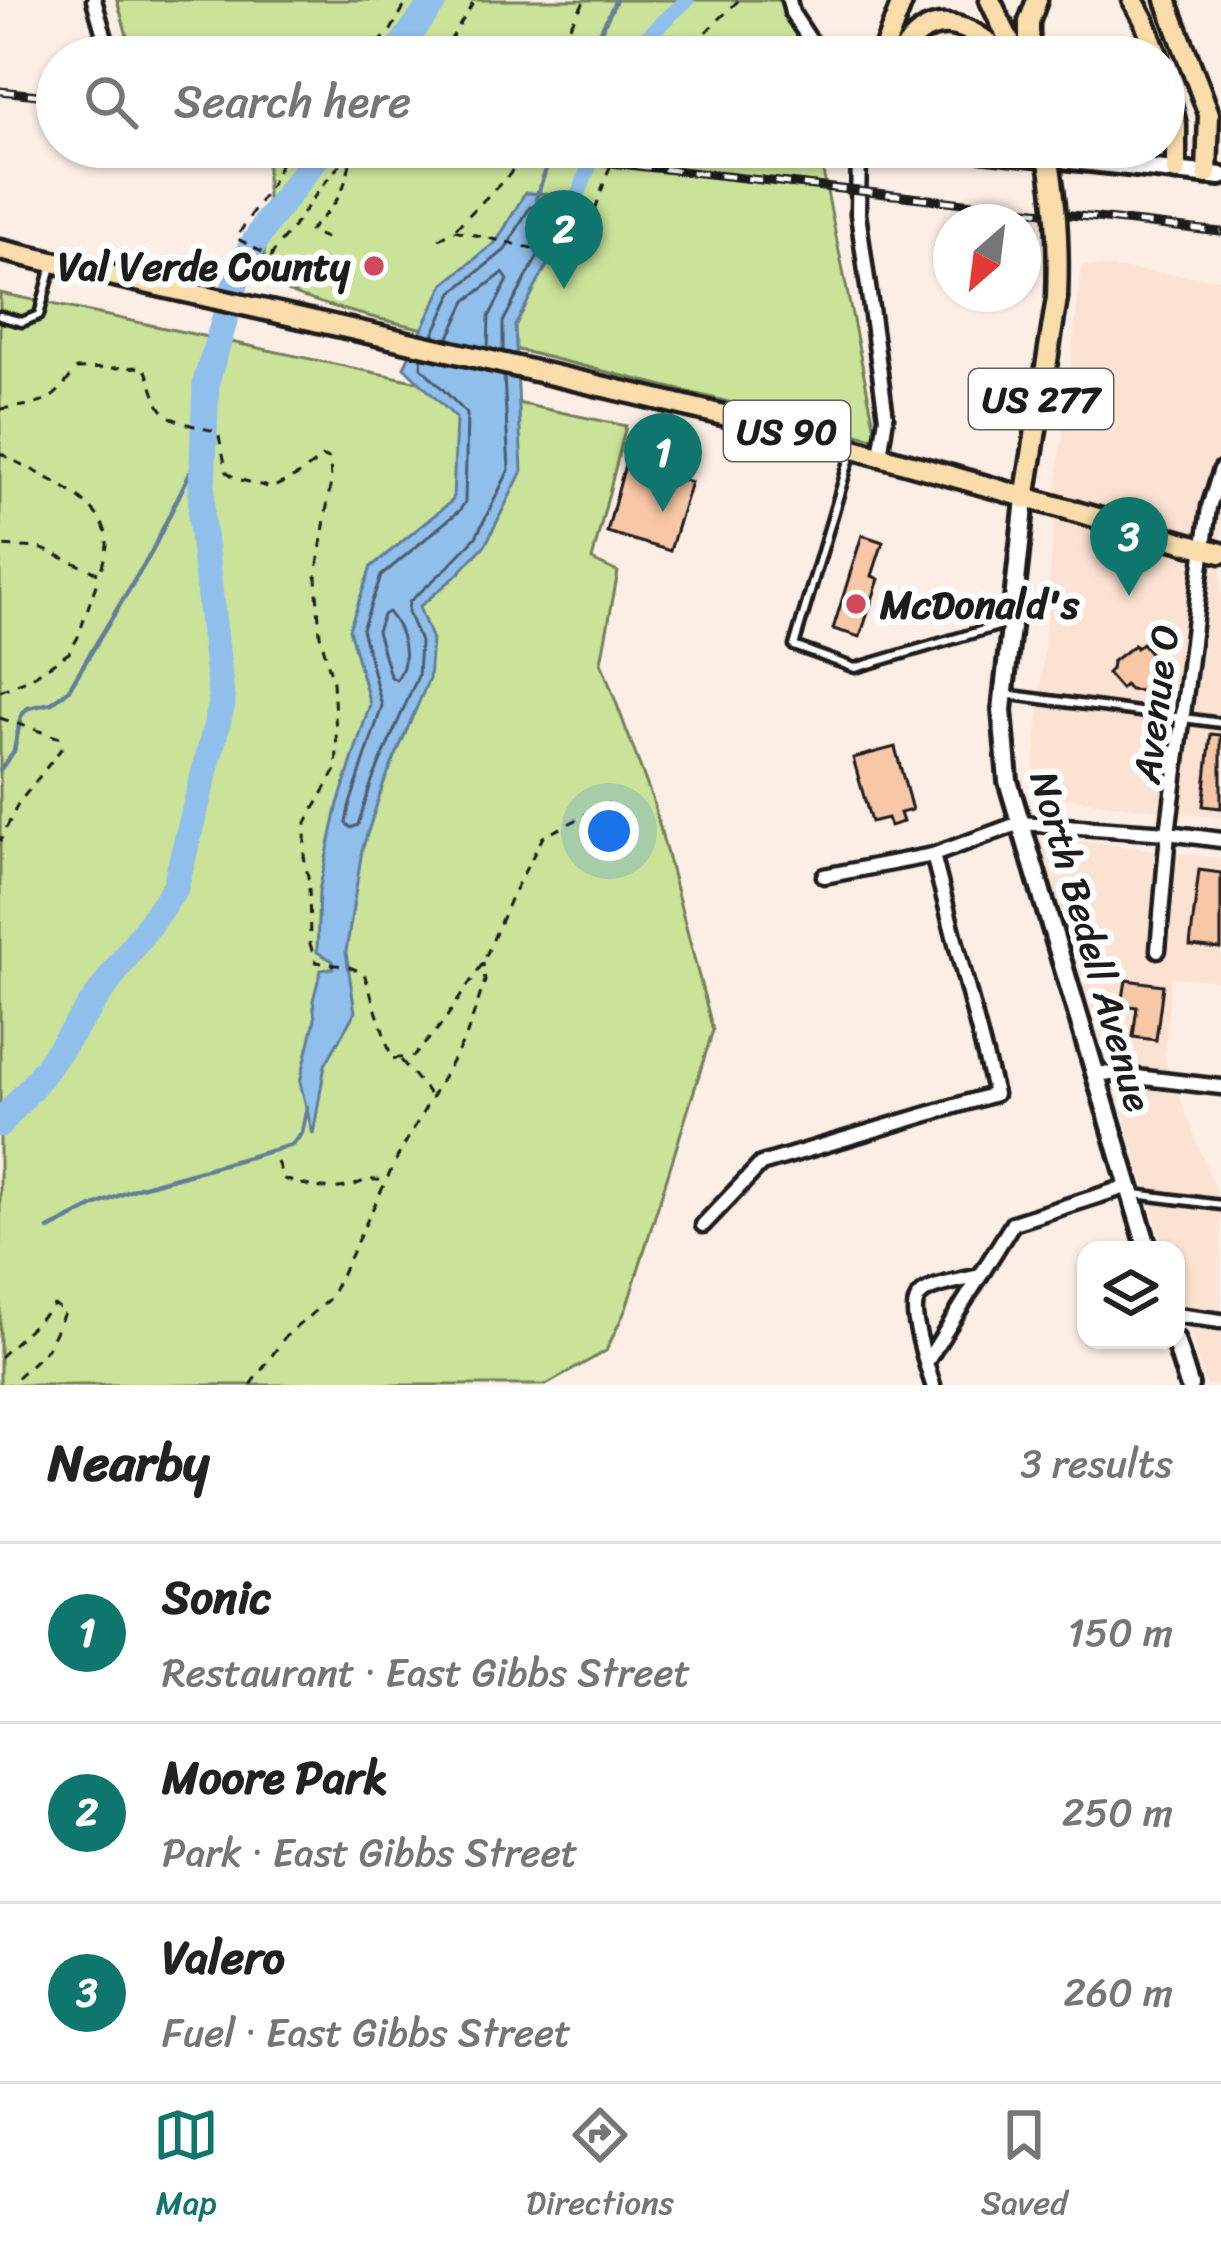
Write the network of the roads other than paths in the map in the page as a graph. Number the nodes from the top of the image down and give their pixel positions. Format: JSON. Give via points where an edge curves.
{"nodes":[{"id":1,"x":94,"y":0,"type":"edge"},
{"id":2,"x":789,"y":0,"type":"edge"},
{"id":3,"x":903,"y":0,"type":"edge"},
{"id":4,"x":990,"y":0,"type":"edge"},
{"id":5,"x":1036,"y":0,"type":"edge"},
{"id":6,"x":1133,"y":0,"type":"edge"},
{"id":7,"x":1166,"y":0,"type":"edge"},
{"id":8,"x":104,"y":36,"type":"edge"},
{"id":9,"x":807,"y":36,"type":"edge"},
{"id":10,"x":889,"y":36,"type":"edge"},
{"id":11,"x":915,"y":36,"type":"edge"},
{"id":12,"x":982,"y":36,"type":"edge"},
{"id":13,"x":1008,"y":36,"type":"edge"},
{"id":14,"x":1029,"y":36,"type":"edge"},
{"id":15,"x":1150,"y":36,"type":"edge"},
{"id":16,"x":1180,"y":36,"type":"edge"},
{"id":17,"x":1185,"y":47,"type":"edge"},
{"id":18,"x":1215,"y":122,"type":"edge"},
{"id":19,"x":859,"y":168,"type":"edge"},
{"id":20,"x":1051,"y":168,"type":"edge"},
{"id":21,"x":1148,"y":168,"type":"edge"},
{"id":22,"x":1176,"y":171,"type":"joint"},
{"id":23,"x":1214,"y":175,"type":"edge"},
{"id":24,"x":0,"y":250,"type":"edge"},
{"id":25,"x":53,"y":262,"type":"junction"},
{"id":26,"x":0,"y":316,"type":"edge"},
{"id":27,"x":853,"y":449,"type":"junction"},
{"id":28,"x":880,"y":456,"type":"junction"},
{"id":29,"x":1221,"y":469,"type":"edge"},
{"id":30,"x":1025,"y":500,"type":"junction"},
{"id":31,"x":1213,"y":551,"type":"edge"},
{"id":32,"x":1012,"y":622,"type":"junction"},
{"id":33,"x":1004,"y":694,"type":"junction"},
{"id":34,"x":1183,"y":718,"type":"junction"},
{"id":35,"x":1221,"y":723,"type":"edge"},
{"id":36,"x":1021,"y":823,"type":"junction"},
{"id":37,"x":1168,"y":833,"type":"junction"},
{"id":38,"x":1221,"y":840,"type":"edge"},
{"id":39,"x":933,"y":855,"type":"junction"},
{"id":40,"x":824,"y":876,"type":"dead end"},
{"id":41,"x":1158,"y":950,"type":"dead end"},
{"id":42,"x":1094,"y":1072,"type":"junction"},
{"id":43,"x":1221,"y":1087,"type":"edge"},
{"id":44,"x":1130,"y":1190,"type":"junction"},
{"id":45,"x":1221,"y":1205,"type":"edge"},
{"id":46,"x":703,"y":1225,"type":"dead end"},
{"id":47,"x":1145,"y":1241,"type":"edge"},
{"id":48,"x":980,"y":1276,"type":"junction"},
{"id":49,"x":1185,"y":1316,"type":"edge"},
{"id":50,"x":1221,"y":1321,"type":"edge"},
{"id":51,"x":1178,"y":1349,"type":"edge"},
{"id":52,"x":926,"y":1363,"type":"junction"},
{"id":53,"x":933,"y":1385,"type":"edge"},
{"id":54,"x":1189,"y":1385,"type":"edge"}],
"edges":[{"from":1,"to":8,"type":"street"},
{"from":2,"to":9,"type":"street"},
{"from":3,"to":10,"type":"main road"},
{"from":4,"to":13,"type":"main road"},
{"from":5,"to":14,"type":"main road"},
{"from":6,"to":15,"type":"main road"},
{"from":7,"to":16,"type":"main road"},
{"from":11,"to":12,"type":"main road","via":[[939,26]]},
{"from":17,"to":18,"type":"main road"},
{"from":18,"to":23,"type":"main road"},
{"from":19,"to":28,"type":"street","via":[[886,417]]},
{"from":20,"to":30,"type":"main road","name":"North Bedell Avenue","number":"US 277","bridge":true,"via":[[1057,298]]},
{"from":21,"to":22,"type":"main road"},
{"from":22,"to":23,"type":"main road"},
{"from":24,"to":25,"type":"main road","number":"US 90"},
{"from":25,"to":26,"type":"lane","via":[[38,315],[22,322]]},
{"from":25,"to":27,"type":"main road","number":"US 90"},
{"from":27,"to":28,"type":"main road","number":"US 90"},
{"from":27,"to":32,"type":"lane","via":[[794,646],[855,668]]},
{"from":28,"to":30,"type":"main road","number":"US 90"},
{"from":29,"to":31,"type":"street","name":"Avenue O","via":[[1209,507]]},
{"from":30,"to":31,"type":"main road","number":"US 90"},
{"from":30,"to":32,"type":"main road","name":"North Bedell Avenue"},
{"from":31,"to":34,"type":"street","name":"Avenue O"},
{"from":32,"to":33,"type":"main road","name":"North Bedell Avenue"},
{"from":33,"to":34,"type":"lane"},
{"from":33,"to":36,"type":"main road","name":"North Bedell Avenue","via":[[1008,781]]},
{"from":34,"to":35,"type":"lane"},
{"from":34,"to":37,"type":"street","name":"Avenue O"},
{"from":36,"to":37,"type":"street"},
{"from":36,"to":39,"type":"street"},
{"from":36,"to":42,"type":"main road","name":"North Bedell Avenue"},
{"from":37,"to":38,"type":"street"},
{"from":37,"to":41,"type":"street","name":"Avenue O"},
{"from":39,"to":40,"type":"street"},
{"from":39,"to":46,"type":"street","via":[[995,1094],[761,1164]]},
{"from":42,"to":43,"type":"street"},
{"from":42,"to":44,"type":"main road","name":"North Bedell Avenue"},
{"from":44,"to":45,"type":"lane"},
{"from":44,"to":47,"type":"main road","name":"North Bedell Avenue"},
{"from":44,"to":48,"type":"street","via":[[1013,1223]]},
{"from":48,"to":52,"type":"street"},
{"from":48,"to":52,"type":"street","via":[[917,1298],[912,1311]]},
{"from":49,"to":50,"type":"street"},
{"from":51,"to":54,"type":"main road"},
{"from":52,"to":53,"type":"street"}]}
